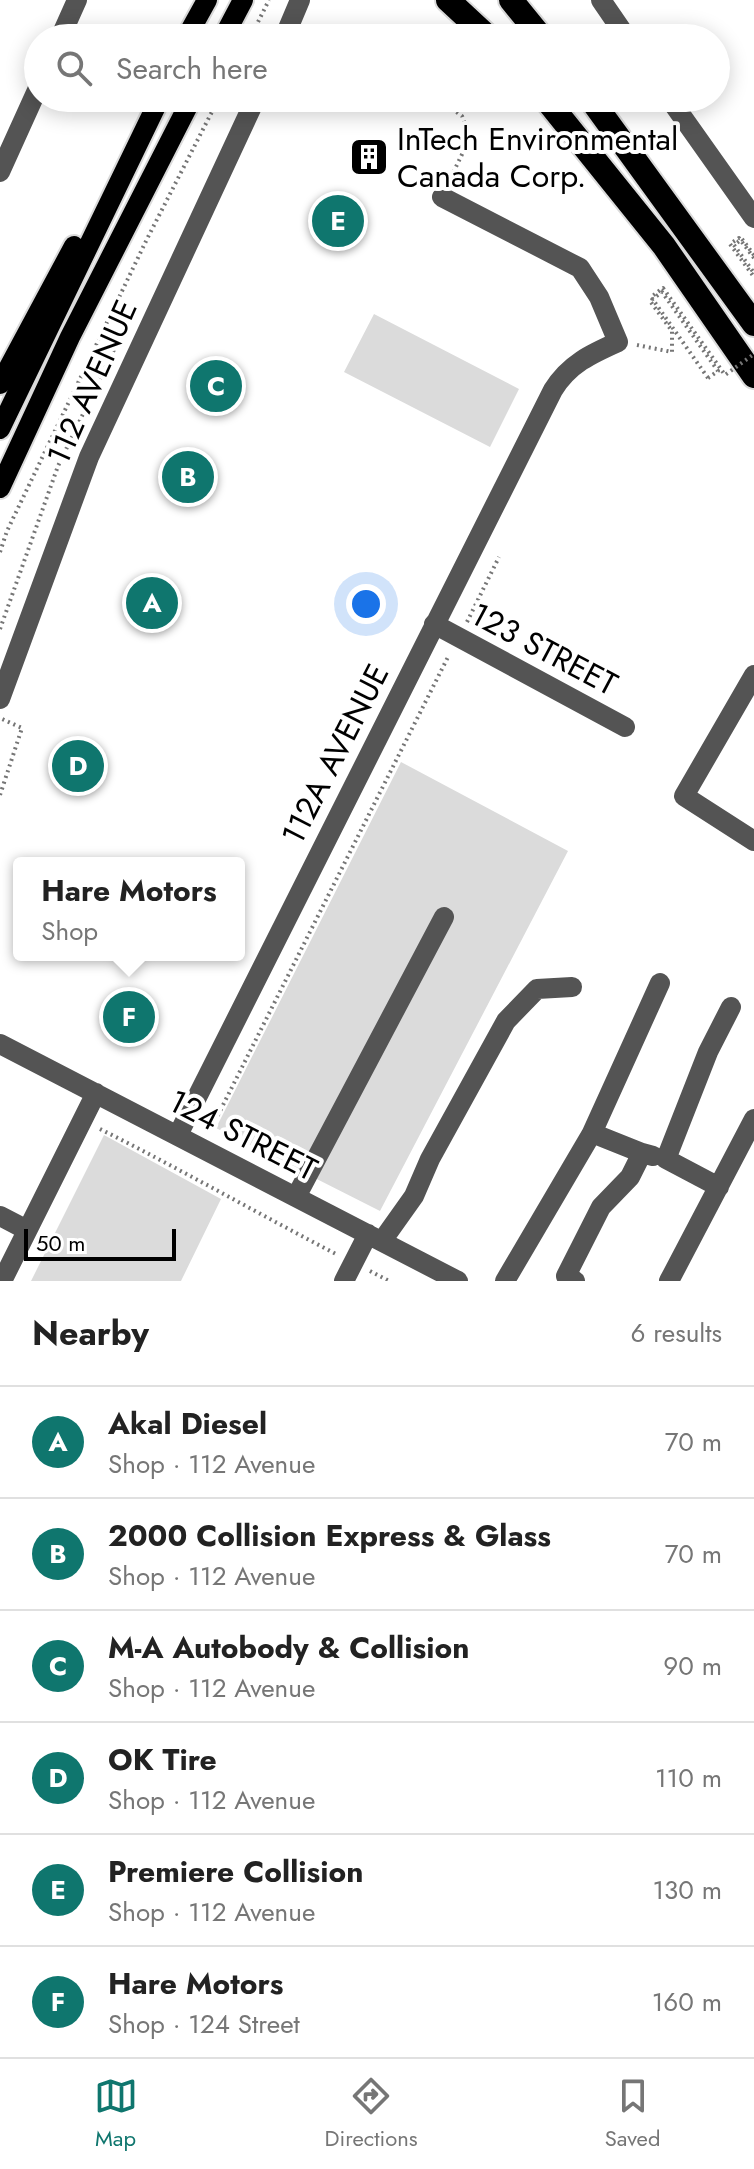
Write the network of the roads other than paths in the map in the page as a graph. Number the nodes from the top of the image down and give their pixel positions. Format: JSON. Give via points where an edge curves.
{"nodes":[{"id":1,"x":77,"y":0,"type":"edge"},
{"id":2,"x":207,"y":0,"type":"edge"},
{"id":3,"x":243,"y":0,"type":"edge"},
{"id":4,"x":448,"y":0,"type":"edge"},
{"id":5,"x":511,"y":0,"type":"edge"},
{"id":6,"x":601,"y":0,"type":"edge"},
{"id":7,"x":300,"y":3,"type":"edge"},
{"id":8,"x":66,"y":24,"type":"edge"},
{"id":9,"x":195,"y":24,"type":"edge"},
{"id":10,"x":230,"y":24,"type":"edge"},
{"id":11,"x":290,"y":24,"type":"edge"},
{"id":12,"x":474,"y":24,"type":"edge"},
{"id":13,"x":531,"y":24,"type":"edge"},
{"id":14,"x":617,"y":24,"type":"edge"},
{"id":15,"x":27,"y":112,"type":"edge"},
{"id":16,"x":146,"y":112,"type":"edge"},
{"id":17,"x":153,"y":112,"type":"edge"},
{"id":18,"x":185,"y":112,"type":"edge"},
{"id":19,"x":249,"y":112,"type":"edge"},
{"id":20,"x":556,"y":112,"type":"edge"},
{"id":21,"x":600,"y":112,"type":"edge"},
{"id":22,"x":679,"y":112,"type":"edge"},
{"id":23,"x":0,"y":172,"type":"edge"},
{"id":24,"x":442,"y":197,"type":"road end"},
{"id":25,"x":754,"y":218,"type":"edge"},
{"id":26,"x":754,"y":324,"type":"edge"},
{"id":27,"x":754,"y":376,"type":"edge"},
{"id":28,"x":0,"y":384,"type":"edge"},
{"id":29,"x":0,"y":429,"type":"edge"},
{"id":30,"x":0,"y":488,"type":"edge"},
{"id":31,"x":434,"y":624,"type":"junction"},
{"id":32,"x":754,"y":675,"type":"edge"},
{"id":33,"x":0,"y":699,"type":"edge"},
{"id":34,"x":625,"y":727,"type":"dead end"},
{"id":35,"x":754,"y":841,"type":"edge"},
{"id":36,"x":444,"y":917,"type":"dead end"},
{"id":37,"x":660,"y":983,"type":"dead end"},
{"id":38,"x":572,"y":987,"type":"dead end"},
{"id":39,"x":731,"y":1007,"type":"dead end"},
{"id":40,"x":0,"y":1044,"type":"edge"},
{"id":41,"x":96,"y":1093,"type":"junction"},
{"id":42,"x":754,"y":1119,"type":"edge"},
{"id":43,"x":592,"y":1133,"type":"junction"},
{"id":44,"x":178,"y":1135,"type":"junction"},
{"id":45,"x":642,"y":1153,"type":"junction"},
{"id":46,"x":666,"y":1159,"type":"junction"},
{"id":47,"x":719,"y":1187,"type":"junction"},
{"id":48,"x":296,"y":1197,"type":"junction"},
{"id":49,"x":0,"y":1216,"type":"edge"},
{"id":50,"x":27,"y":1230,"type":"junction"},
{"id":51,"x":375,"y":1238,"type":"junction"},
{"id":52,"x":568,"y":1279,"type":"edge"},
{"id":53,"x":2,"y":1281,"type":"edge"},
{"id":54,"x":344,"y":1281,"type":"edge"},
{"id":55,"x":458,"y":1281,"type":"edge"},
{"id":56,"x":505,"y":1281,"type":"edge"},
{"id":57,"x":669,"y":1281,"type":"edge"}],
"edges":[{"from":1,"to":8,"type":"street"},
{"from":2,"to":9,"type":"main road"},
{"from":3,"to":10,"type":"main road"},
{"from":4,"to":12,"type":"highway"},
{"from":5,"to":13,"type":"highway"},
{"from":6,"to":14,"type":"street"},
{"from":7,"to":11,"type":"street"},
{"from":15,"to":23,"type":"street"},
{"from":16,"to":28,"type":"main road"},
{"from":17,"to":29,"type":"main road"},
{"from":18,"to":30,"type":"main road"},
{"from":19,"to":33,"type":"street","name":"112 AVENUE","via":[[89,457]]},
{"from":20,"to":27,"type":"highway","via":[[664,246]]},
{"from":21,"to":26,"type":"highway"},
{"from":22,"to":25,"type":"street"},
{"from":24,"to":31,"type":"street","name":"112A AVENUE","via":[[580,268],[618,342],[577,362],[559,380]]},
{"from":31,"to":34,"type":"street","name":"123 STREET"},
{"from":31,"to":44,"type":"street","name":"112A AVENUE"},
{"from":32,"to":35,"type":"street","via":[[684,796]]},
{"from":36,"to":48,"type":"street"},
{"from":37,"to":43,"type":"street"},
{"from":38,"to":51,"type":"street","via":[[537,989],[506,1021],[414,1196]]},
{"from":39,"to":46,"type":"street"},
{"from":40,"to":41,"type":"street","name":"124 STREET"},
{"from":41,"to":44,"type":"street","name":"124 STREET"},
{"from":41,"to":50,"type":"street"},
{"from":42,"to":47,"type":"street"},
{"from":43,"to":45,"type":"street"},
{"from":43,"to":56,"type":"street"},
{"from":44,"to":48,"type":"street","name":"124 STREET"},
{"from":45,"to":46,"type":"street"},
{"from":45,"to":52,"type":"street","via":[[630,1177],[601,1207]]},
{"from":46,"to":47,"type":"street"},
{"from":47,"to":57,"type":"street"},
{"from":48,"to":51,"type":"street","name":"124 STREET"},
{"from":49,"to":50,"type":"street"},
{"from":50,"to":53,"type":"street"},
{"from":51,"to":54,"type":"street"},
{"from":51,"to":55,"type":"street","name":"124 STREET"}]}
